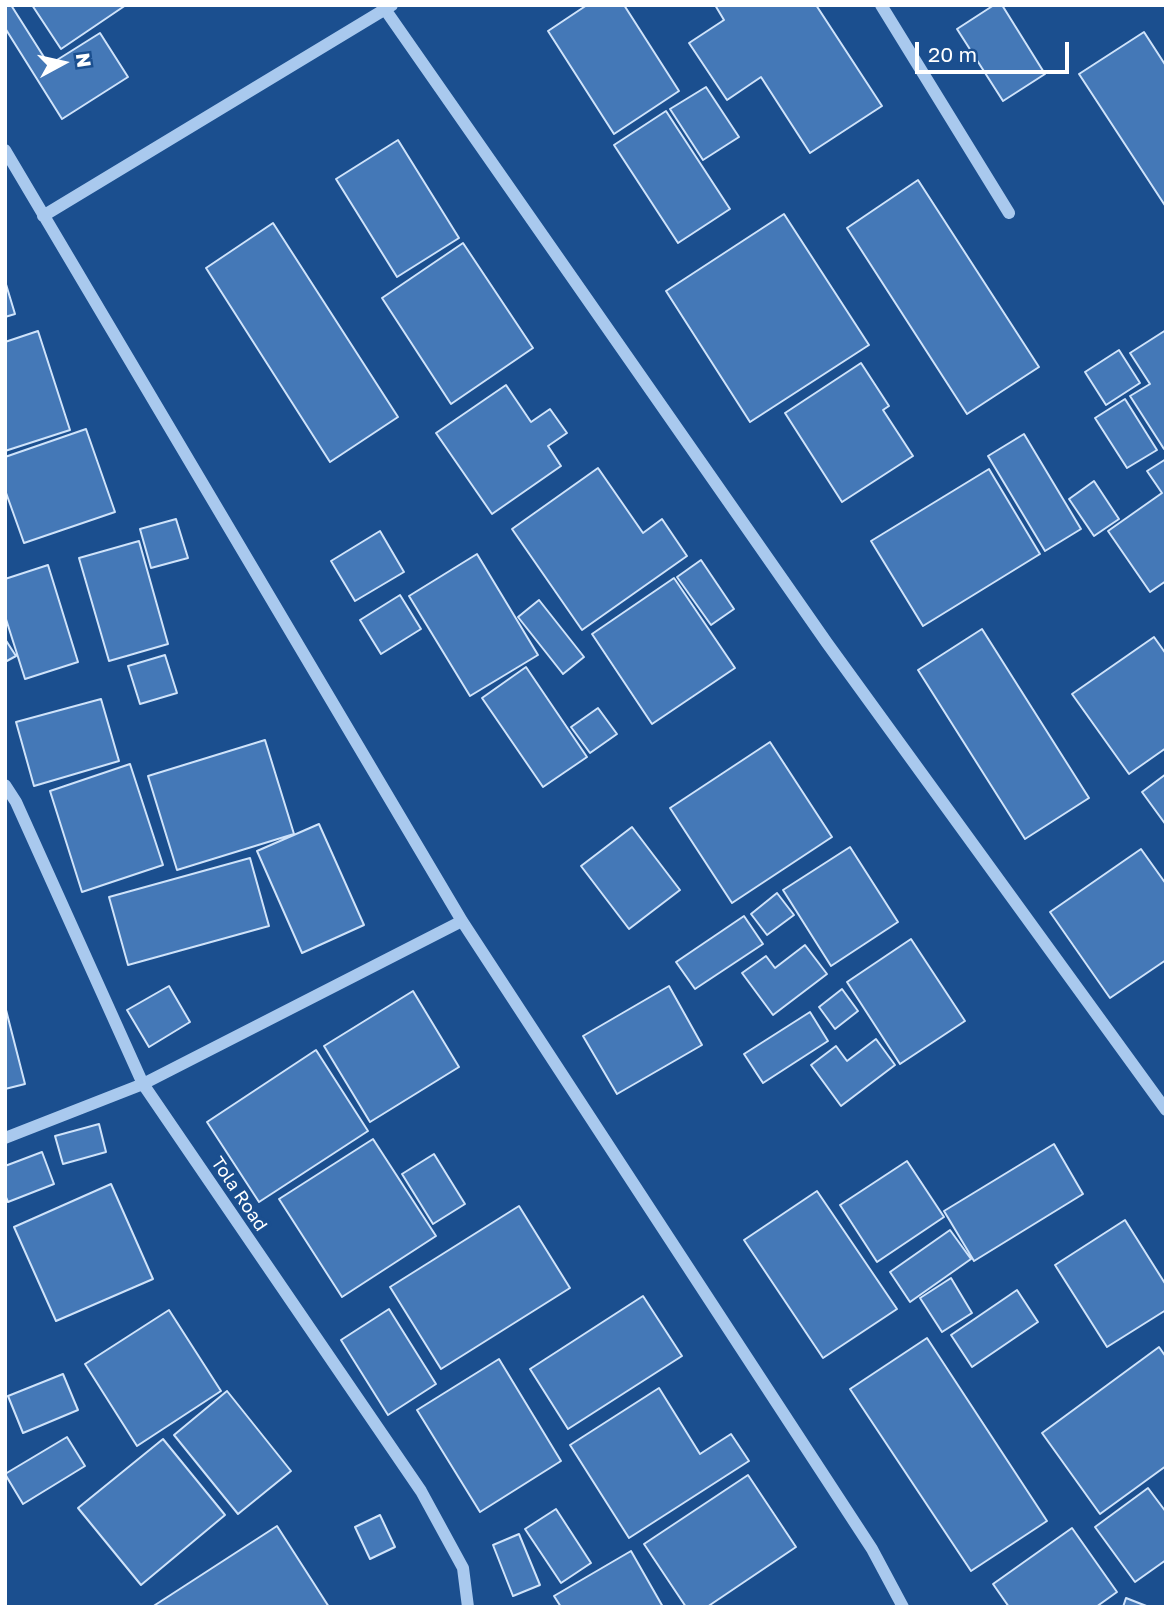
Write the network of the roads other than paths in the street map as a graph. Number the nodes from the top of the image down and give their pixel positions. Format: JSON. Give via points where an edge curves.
{"nodes":[{"id":1,"x":881,"y":5,"type":"edge"},
{"id":2,"x":386,"y":7,"type":"edge"},
{"id":3,"x":5,"y":150,"type":"edge"},
{"id":4,"x":1009,"y":213,"type":"dead end"},
{"id":5,"x":43,"y":216,"type":"junction"},
{"id":6,"x":5,"y":785,"type":"edge"},
{"id":7,"x":462,"y":922,"type":"junction"},
{"id":8,"x":143,"y":1084,"type":"junction"},
{"id":9,"x":1166,"y":1110,"type":"edge"},
{"id":10,"x":5,"y":1138,"type":"edge"},
{"id":11,"x":468,"y":1607,"type":"edge"},
{"id":12,"x":902,"y":1607,"type":"edge"}],
"edges":[{"from":1,"to":4,"type":"street"},
{"from":2,"to":5,"type":"street"},
{"from":2,"to":9,"type":"street","via":[[827,643]]},
{"from":3,"to":5,"type":"street"},
{"from":5,"to":7,"type":"street"},
{"from":6,"to":8,"type":"street","name":"Tola Road"},
{"from":7,"to":8,"type":"street"},
{"from":7,"to":12,"type":"street","via":[[872,1549]]},
{"from":8,"to":10,"type":"street"},
{"from":8,"to":11,"type":"street","name":"Tola Road","via":[[421,1491],[463,1568]]}]}
